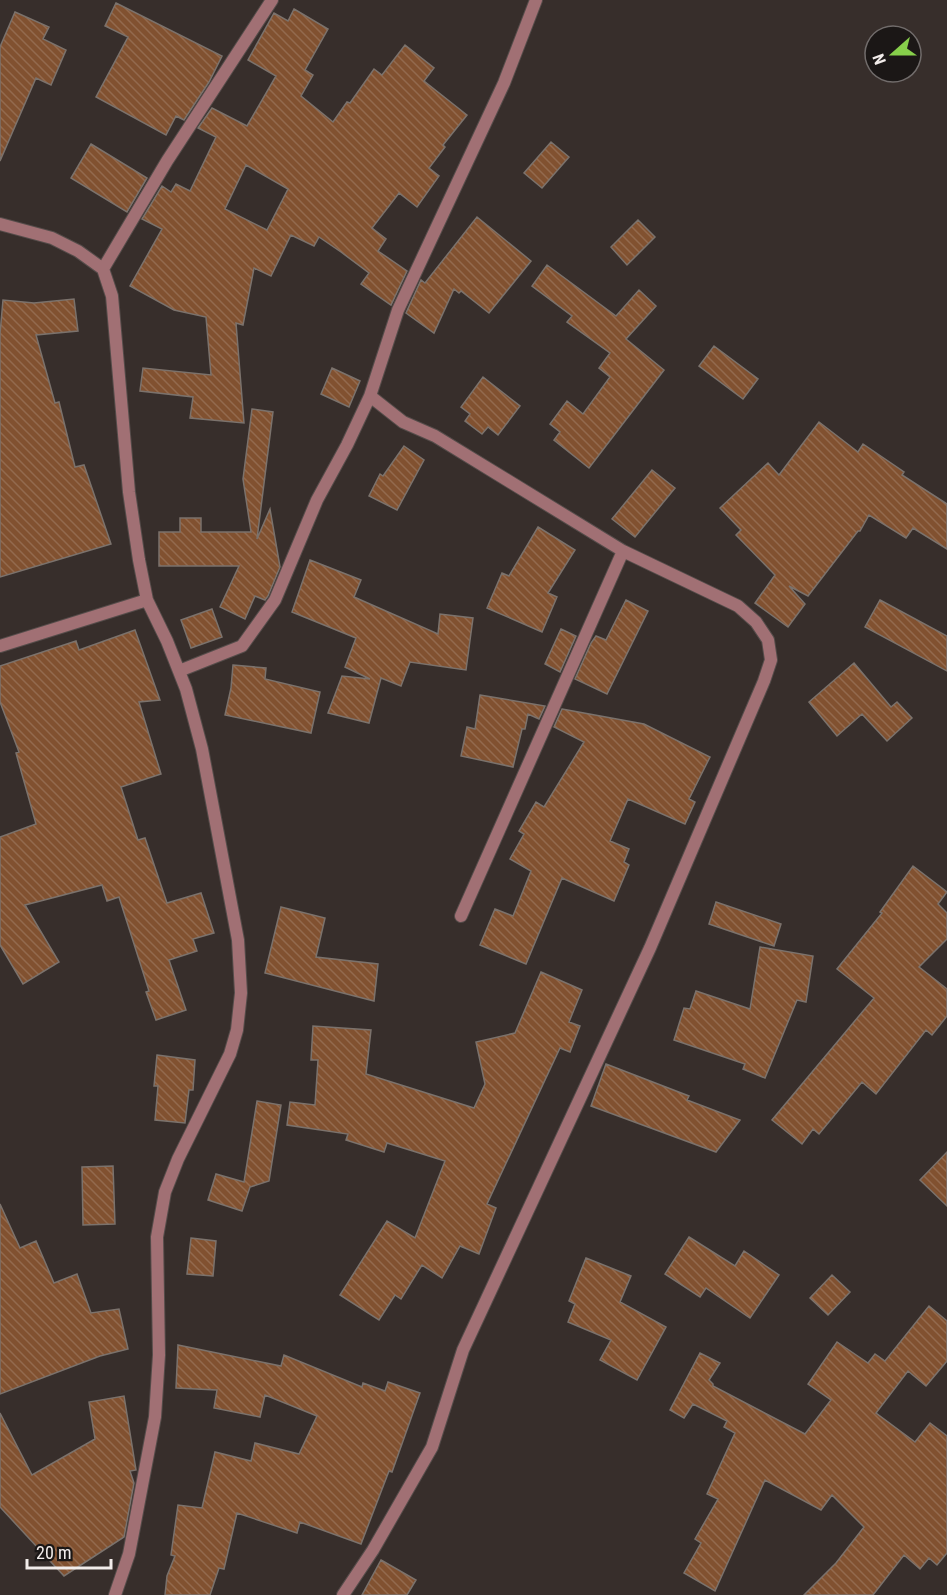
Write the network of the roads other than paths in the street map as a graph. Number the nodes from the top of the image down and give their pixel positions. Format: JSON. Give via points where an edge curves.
{"nodes":[{"id":1,"x":272,"y":0,"type":"edge"},
{"id":2,"x":536,"y":0,"type":"edge"},
{"id":3,"x":0,"y":224,"type":"edge"},
{"id":4,"x":103,"y":269,"type":"junction"},
{"id":5,"x":370,"y":396,"type":"junction"},
{"id":6,"x":623,"y":551,"type":"junction"},
{"id":7,"x":147,"y":600,"type":"junction"},
{"id":8,"x":0,"y":646,"type":"edge"},
{"id":9,"x":179,"y":671,"type":"junction"},
{"id":10,"x":461,"y":916,"type":"dead end"},
{"id":11,"x":115,"y":1595,"type":"edge"},
{"id":12,"x":342,"y":1595,"type":"edge"}],
"edges":[{"from":1,"to":4,"type":"street","via":[[167,161]]},
{"from":2,"to":5,"type":"street","via":[[504,83],[398,310]]},
{"from":3,"to":4,"type":"street","via":[[52,238]]},
{"from":4,"to":7,"type":"street","via":[[112,296],[129,492]]},
{"from":5,"to":6,"type":"street","via":[[402,422],[435,436]]},
{"from":5,"to":9,"type":"street","via":[[317,500],[275,600],[242,646]]},
{"from":6,"to":10,"type":"street"},
{"from":6,"to":12,"type":"street","via":[[738,606],[768,640],[771,660],[650,948],[463,1350],[432,1447],[373,1550]]},
{"from":7,"to":8,"type":"street"},
{"from":7,"to":9,"type":"street"},
{"from":9,"to":11,"type":"street","via":[[202,749],[238,940],[241,993],[230,1054],[165,1192],[157,1237],[159,1355],[155,1417],[129,1554]]}]}
